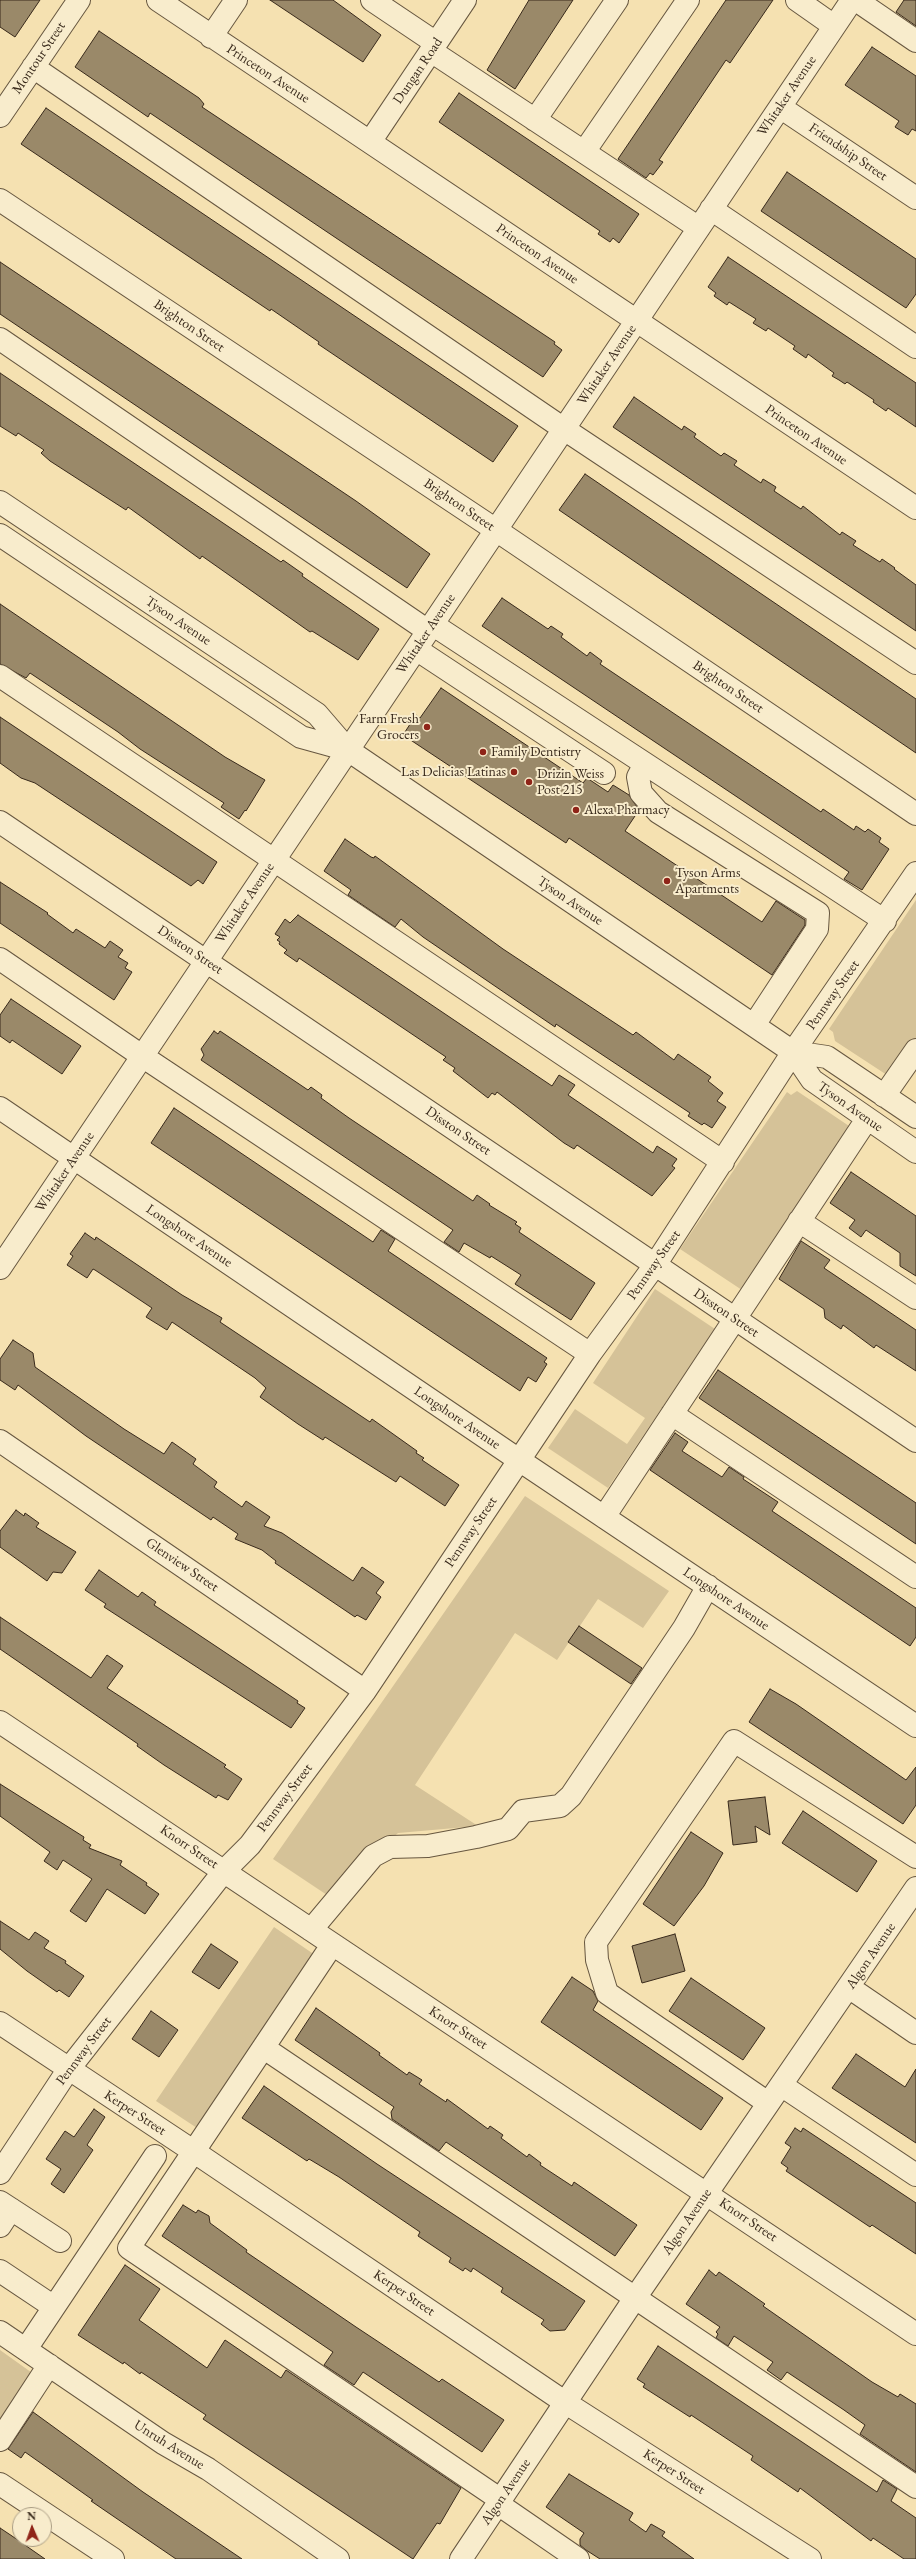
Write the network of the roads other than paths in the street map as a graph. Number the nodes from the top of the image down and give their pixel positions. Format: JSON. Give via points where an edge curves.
{"nodes":[{"id":1,"x":79,"y":0,"type":"edge"},
{"id":2,"x":158,"y":0,"type":"edge"},
{"id":3,"x":236,"y":0,"type":"edge"},
{"id":4,"x":372,"y":0,"type":"edge"},
{"id":5,"x":465,"y":0,"type":"edge"},
{"id":6,"x":617,"y":0,"type":"edge"},
{"id":7,"x":688,"y":0,"type":"edge"},
{"id":8,"x":796,"y":0,"type":"edge"},
{"id":9,"x":852,"y":0,"type":"edge"},
{"id":10,"x":856,"y":0,"type":"edge"},
{"id":11,"x":834,"y":26,"type":"junction"},
{"id":12,"x":211,"y":37,"type":"junction"},
{"id":13,"x":916,"y":40,"type":"edge"},
{"id":14,"x":434,"y":47,"type":"junction"},
{"id":15,"x":33,"y":67,"type":"junction"},
{"id":16,"x":780,"y":107,"type":"junction"},
{"id":17,"x":0,"y":116,"type":"edge"},
{"id":18,"x":535,"y":120,"type":"junction"},
{"id":19,"x":370,"y":142,"type":"junction"},
{"id":20,"x":584,"y":152,"type":"junction"},
{"id":21,"x":916,"y":198,"type":"edge"},
{"id":22,"x":0,"y":200,"type":"edge"},
{"id":23,"x":711,"y":209,"type":"junction"},
{"id":24,"x":699,"y":228,"type":"junction"},
{"id":25,"x":637,"y":320,"type":"junction"},
{"id":26,"x":0,"y":339,"type":"edge"},
{"id":27,"x":916,"y":347,"type":"edge"},
{"id":28,"x":564,"y":429,"type":"junction"},
{"id":29,"x":0,"y":502,"type":"edge"},
{"id":30,"x":916,"y":508,"type":"edge"},
{"id":31,"x":496,"y":530,"type":"junction"},
{"id":32,"x":0,"y":535,"type":"edge"},
{"id":33,"x":84,"y":559,"type":"junction"},
{"id":34,"x":69,"y":582,"type":"junction"},
{"id":35,"x":430,"y":628,"type":"junction"},
{"id":36,"x":416,"y":649,"type":"junction"},
{"id":37,"x":916,"y":663,"type":"edge"},
{"id":38,"x":0,"y":676,"type":"edge"},
{"id":39,"x":348,"y":750,"type":"junction"},
{"id":40,"x":645,"y":764,"type":"junction"},
{"id":41,"x":604,"y":773,"type":"dead end"},
{"id":42,"x":916,"y":814,"type":"edge"},
{"id":43,"x":0,"y":822,"type":"edge"},
{"id":44,"x":274,"y":860,"type":"junction"},
{"id":45,"x":916,"y":873,"type":"edge"},
{"id":46,"x":885,"y":921,"type":"junction"},
{"id":47,"x":0,"y":959,"type":"edge"},
{"id":48,"x":206,"y":961,"type":"junction"},
{"id":49,"x":754,"y":1026,"type":"junction"},
{"id":50,"x":916,"y":1050,"type":"edge"},
{"id":51,"x":793,"y":1052,"type":"junction"},
{"id":52,"x":142,"y":1056,"type":"junction"},
{"id":53,"x":884,"y":1096,"type":"junction"},
{"id":54,"x":0,"y":1108,"type":"edge"},
{"id":55,"x":916,"y":1117,"type":"edge"},
{"id":56,"x":867,"y":1119,"type":"junction"},
{"id":57,"x":916,"y":1152,"type":"edge"},
{"id":58,"x":74,"y":1158,"type":"junction"},
{"id":59,"x":723,"y":1162,"type":"junction"},
{"id":60,"x":799,"y":1221,"type":"junction"},
{"id":61,"x":655,"y":1265,"type":"junction"},
{"id":62,"x":0,"y":1268,"type":"edge"},
{"id":63,"x":916,"y":1298,"type":"edge"},
{"id":64,"x":734,"y":1319,"type":"junction"},
{"id":65,"x":590,"y":1354,"type":"junction"},
{"id":66,"x":672,"y":1414,"type":"junction"},
{"id":67,"x":0,"y":1440,"type":"edge"},
{"id":68,"x":916,"y":1441,"type":"edge"},
{"id":69,"x":519,"y":1460,"type":"junction"},
{"id":70,"x":604,"y":1517,"type":"junction"},
{"id":71,"x":916,"y":1577,"type":"edge"},
{"id":72,"x":708,"y":1586,"type":"junction"},
{"id":73,"x":364,"y":1691,"type":"junction"},
{"id":74,"x":0,"y":1722,"type":"edge"},
{"id":75,"x":916,"y":1726,"type":"edge"},
{"id":76,"x":916,"y":1857,"type":"edge"},
{"id":77,"x":224,"y":1871,"type":"junction"},
{"id":78,"x":916,"y":1888,"type":"edge"},
{"id":79,"x":311,"y":1930,"type":"junction"},
{"id":80,"x":332,"y":1945,"type":"junction"},
{"id":81,"x":850,"y":1988,"type":"junction"},
{"id":82,"x":0,"y":2023,"type":"edge"},
{"id":83,"x":916,"y":2033,"type":"edge"},
{"id":84,"x":264,"y":2048,"type":"junction"},
{"id":85,"x":68,"y":2070,"type":"junction"},
{"id":86,"x":781,"y":2085,"type":"junction"},
{"id":87,"x":768,"y":2103,"type":"junction"},
{"id":88,"x":194,"y":2151,"type":"junction"},
{"id":89,"x":155,"y":2156,"type":"dead end"},
{"id":90,"x":0,"y":2173,"type":"edge"},
{"id":91,"x":916,"y":2175,"type":"edge"},
{"id":92,"x":707,"y":2193,"type":"junction"},
{"id":93,"x":4,"y":2212,"type":"edge"},
{"id":94,"x":104,"y":2231,"type":"junction"},
{"id":95,"x":60,"y":2242,"type":"dead end"},
{"id":96,"x":129,"y":2248,"type":"junction"},
{"id":97,"x":0,"y":2271,"type":"edge"},
{"id":98,"x":635,"y":2298,"type":"junction"},
{"id":99,"x":54,"y":2307,"type":"junction"},
{"id":100,"x":0,"y":2332,"type":"edge"},
{"id":101,"x":916,"y":2334,"type":"edge"},
{"id":102,"x":26,"y":2349,"type":"junction"},
{"id":103,"x":49,"y":2365,"type":"junction"},
{"id":104,"x":566,"y":2404,"type":"junction"},
{"id":105,"x":0,"y":2440,"type":"edge"},
{"id":106,"x":0,"y":2484,"type":"edge"},
{"id":107,"x":916,"y":2487,"type":"edge"},
{"id":108,"x":499,"y":2502,"type":"junction"},
{"id":109,"x":113,"y":2559,"type":"edge"},
{"id":110,"x":338,"y":2559,"type":"edge"},
{"id":111,"x":461,"y":2559,"type":"edge"},
{"id":112,"x":578,"y":2559,"type":"edge"},
{"id":113,"x":810,"y":2559,"type":"edge"}],
"edges":[{"from":1,"to":15,"type":"street","name":"Montour Street"},
{"from":2,"to":12,"type":"street","name":"Princeton Avenue"},
{"from":3,"to":12,"type":"street"},
{"from":4,"to":14,"type":"street"},
{"from":5,"to":14,"type":"street","name":"Dungan Road"},
{"from":6,"to":18,"type":"street"},
{"from":7,"to":20,"type":"street"},
{"from":8,"to":11,"type":"street"},
{"from":9,"to":11,"type":"street","name":"Whitaker Avenue"},
{"from":10,"to":13,"type":"street"},
{"from":11,"to":16,"type":"street","name":"Whitaker Avenue"},
{"from":12,"to":19,"type":"street","name":"Princeton Avenue"},
{"from":14,"to":18,"type":"street"},
{"from":14,"to":19,"type":"street","name":"Dungan Road"},
{"from":15,"to":17,"type":"street","name":"Montour Street"},
{"from":15,"to":28,"type":"street"},
{"from":16,"to":21,"type":"street","name":"Friendship Street"},
{"from":16,"to":23,"type":"street","name":"Whitaker Avenue"},
{"from":18,"to":20,"type":"street"},
{"from":19,"to":25,"type":"street","name":"Princeton Avenue"},
{"from":20,"to":24,"type":"street"},
{"from":22,"to":31,"type":"street","name":"Brighton Street"},
{"from":23,"to":24,"type":"street","name":"Whitaker Avenue"},
{"from":23,"to":27,"type":"street"},
{"from":24,"to":25,"type":"street","name":"Whitaker Avenue"},
{"from":25,"to":28,"type":"street","name":"Whitaker Avenue"},
{"from":25,"to":30,"type":"street","name":"Princeton Avenue"},
{"from":26,"to":35,"type":"street"},
{"from":28,"to":31,"type":"street","name":"Whitaker Avenue"},
{"from":28,"to":37,"type":"street"},
{"from":29,"to":33,"type":"street","name":"Tyson Avenue"},
{"from":31,"to":35,"type":"street","name":"Whitaker Avenue"},
{"from":31,"to":42,"type":"street","name":"Brighton Street"},
{"from":32,"to":34,"type":"street","name":"Tyson Avenue"},
{"from":33,"to":34,"type":"street"},
{"from":33,"to":39,"type":"street","name":"Tyson Avenue","via":[[317,714]]},
{"from":34,"to":39,"type":"street","name":"Tyson Avenue","via":[[301,737]]},
{"from":35,"to":36,"type":"street","name":"Whitaker Avenue"},
{"from":35,"to":40,"type":"street"},
{"from":36,"to":39,"type":"street","name":"Whitaker Avenue"},
{"from":36,"to":41,"type":"street"},
{"from":38,"to":44,"type":"street"},
{"from":39,"to":44,"type":"street","name":"Whitaker Avenue"},
{"from":39,"to":49,"type":"street","name":"Tyson Avenue"},
{"from":40,"to":46,"type":"street"},
{"from":40,"to":49,"type":"street","via":[[638,777],[641,793],[658,812],[818,913],[817,928]]},
{"from":43,"to":48,"type":"street","name":"Disston Street"},
{"from":44,"to":48,"type":"street","name":"Whitaker Avenue"},
{"from":44,"to":59,"type":"street"},
{"from":45,"to":46,"type":"street","name":"Pennway Street"},
{"from":46,"to":51,"type":"street","name":"Pennway Street"},
{"from":47,"to":52,"type":"street"},
{"from":48,"to":52,"type":"street","name":"Whitaker Avenue"},
{"from":48,"to":61,"type":"street","name":"Disston Street"},
{"from":49,"to":51,"type":"street","name":"Tyson Avenue"},
{"from":50,"to":53,"type":"street"},
{"from":51,"to":53,"type":"street","name":"Tyson Avenue","via":[[827,1056]]},
{"from":51,"to":56,"type":"street","name":"Tyson Avenue","via":[[812,1080]]},
{"from":51,"to":59,"type":"street","name":"Pennway Street"},
{"from":52,"to":58,"type":"street","name":"Whitaker Avenue"},
{"from":52,"to":65,"type":"street"},
{"from":53,"to":55,"type":"street","name":"Tyson Avenue"},
{"from":54,"to":58,"type":"street","name":"Longshore Avenue"},
{"from":56,"to":57,"type":"street","name":"Tyson Avenue"},
{"from":56,"to":60,"type":"street"},
{"from":58,"to":62,"type":"street","name":"Whitaker Avenue"},
{"from":58,"to":69,"type":"street","name":"Longshore Avenue"},
{"from":59,"to":61,"type":"street","name":"Pennway Street"},
{"from":60,"to":63,"type":"street"},
{"from":60,"to":64,"type":"street"},
{"from":61,"to":64,"type":"street","name":"Disston Street"},
{"from":61,"to":65,"type":"street","name":"Pennway Street"},
{"from":64,"to":66,"type":"street"},
{"from":64,"to":68,"type":"street","name":"Disston Street"},
{"from":65,"to":69,"type":"street","name":"Pennway Street"},
{"from":66,"to":70,"type":"street"},
{"from":66,"to":71,"type":"street"},
{"from":67,"to":73,"type":"street","name":"Glenview Street"},
{"from":69,"to":70,"type":"street","name":"Longshore Avenue"},
{"from":69,"to":73,"type":"street","name":"Pennway Street"},
{"from":70,"to":72,"type":"street","name":"Longshore Avenue"},
{"from":72,"to":75,"type":"street","name":"Longshore Avenue"},
{"from":72,"to":79,"type":"street","via":[[684,1628],[571,1796],[560,1806],[524,1811],[508,1829],[476,1837],[428,1846],[390,1847],[373,1856]]},
{"from":73,"to":77,"type":"street","name":"Pennway Street","via":[[250,1845]]},
{"from":74,"to":77,"type":"street","name":"Knorr Street"},
{"from":76,"to":87,"type":"street","via":[[734,1740],[596,1942],[597,1960],[608,1993]]},
{"from":77,"to":79,"type":"street","name":"Knorr Street"},
{"from":77,"to":85,"type":"street","name":"Pennway Street"},
{"from":78,"to":81,"type":"street","name":"Algon Avenue"},
{"from":79,"to":80,"type":"street","name":"Knorr Street"},
{"from":80,"to":84,"type":"street"},
{"from":80,"to":92,"type":"street","name":"Knorr Street"},
{"from":81,"to":83,"type":"street"},
{"from":81,"to":86,"type":"street","name":"Algon Avenue"},
{"from":82,"to":85,"type":"street","name":"Kerper Street"},
{"from":84,"to":88,"type":"street"},
{"from":84,"to":98,"type":"street"},
{"from":85,"to":88,"type":"street","name":"Kerper Street"},
{"from":85,"to":90,"type":"street","name":"Pennway Street"},
{"from":86,"to":87,"type":"street","name":"Algon Avenue"},
{"from":86,"to":91,"type":"street"},
{"from":87,"to":92,"type":"street","name":"Algon Avenue"},
{"from":88,"to":96,"type":"street"},
{"from":88,"to":104,"type":"street","name":"Kerper Street"},
{"from":89,"to":94,"type":"street"},
{"from":92,"to":98,"type":"street","name":"Algon Avenue"},
{"from":92,"to":101,"type":"street","name":"Knorr Street"},
{"from":93,"to":95,"type":"street"},
{"from":94,"to":96,"type":"street"},
{"from":94,"to":99,"type":"street"},
{"from":96,"to":108,"type":"street"},
{"from":97,"to":99,"type":"street"},
{"from":98,"to":104,"type":"street","name":"Algon Avenue"},
{"from":98,"to":107,"type":"street"},
{"from":99,"to":102,"type":"street"},
{"from":100,"to":102,"type":"street","name":"Unruh Avenue"},
{"from":102,"to":103,"type":"street","name":"Unruh Avenue"},
{"from":103,"to":105,"type":"street"},
{"from":103,"to":110,"type":"street","name":"Unruh Avenue","via":[[163,2443],[208,2469]]},
{"from":104,"to":108,"type":"street","name":"Algon Avenue"},
{"from":104,"to":113,"type":"street","name":"Kerper Street"},
{"from":106,"to":109,"type":"street"},
{"from":108,"to":111,"type":"street","name":"Algon Avenue"},
{"from":108,"to":112,"type":"street"}]}
